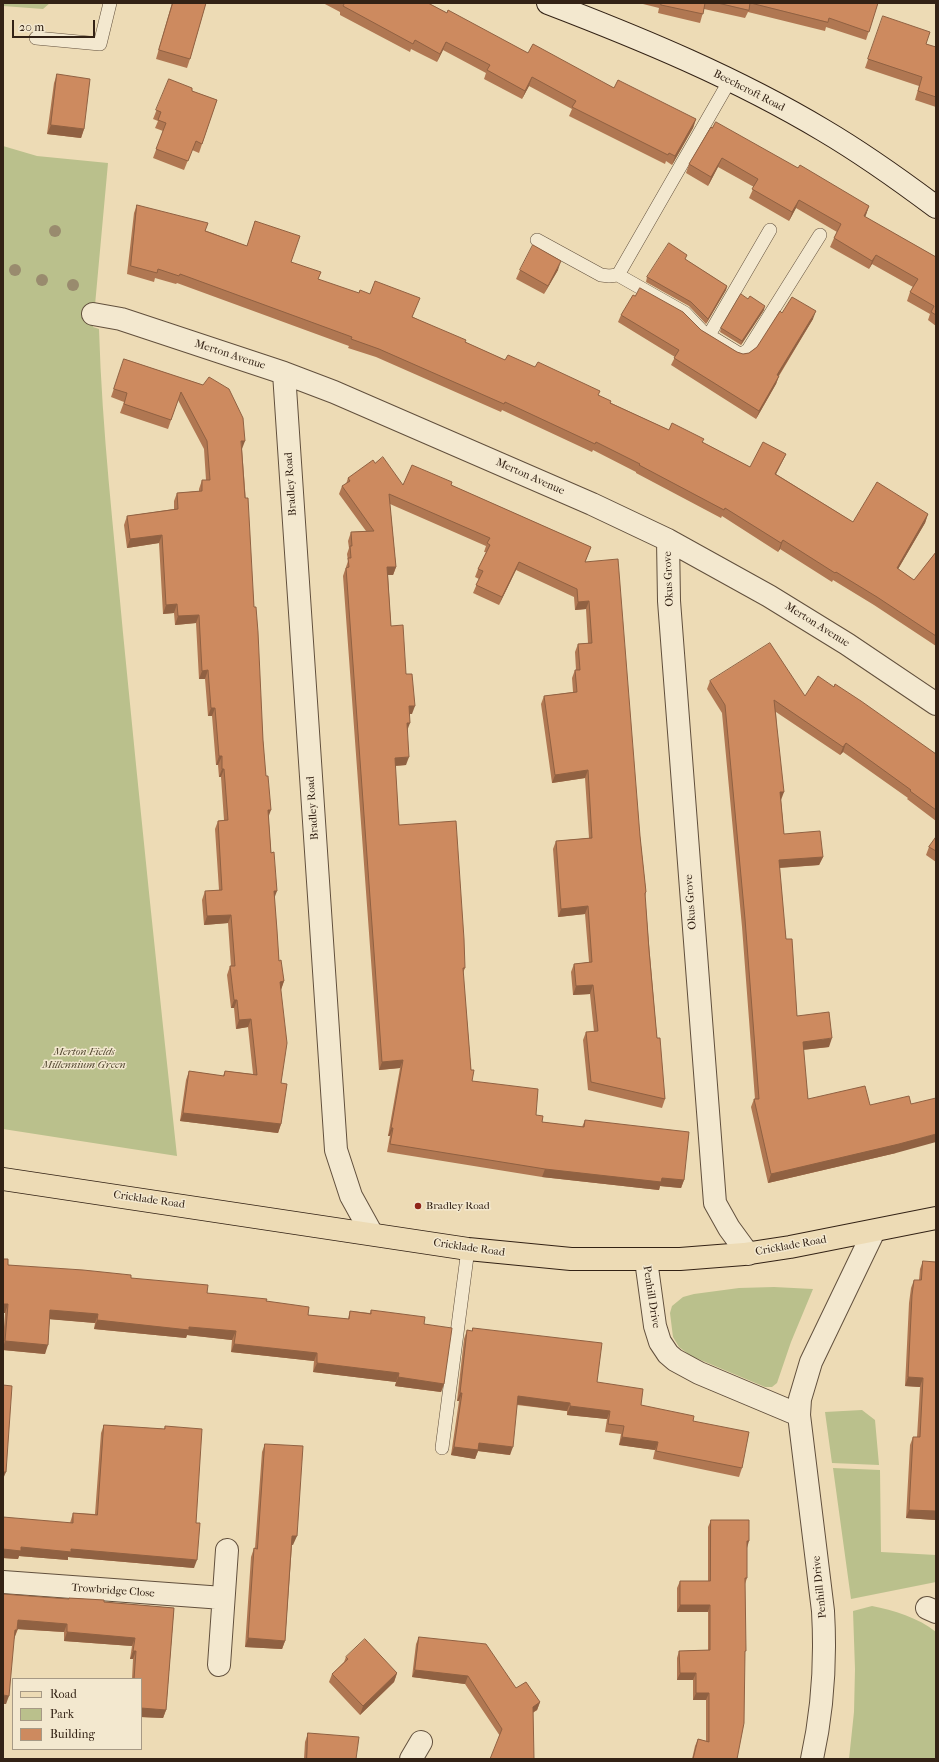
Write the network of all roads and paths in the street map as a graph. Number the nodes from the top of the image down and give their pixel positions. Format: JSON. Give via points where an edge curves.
{"nodes":[{"id":1,"x":110,"y":3,"type":"edge"},
{"id":2,"x":548,"y":3,"type":"edge"},
{"id":3,"x":36,"y":38,"type":"dead end"},
{"id":4,"x":730,"y":80,"type":"junction"},
{"id":5,"x":936,"y":207,"type":"edge"},
{"id":6,"x":770,"y":230,"type":"dead end"},
{"id":7,"x":820,"y":235,"type":"dead end"},
{"id":8,"x":537,"y":240,"type":"dead end"},
{"id":9,"x":618,"y":275,"type":"junction"},
{"id":10,"x":93,"y":314,"type":"dead end"},
{"id":11,"x":709,"y":335,"type":"junction"},
{"id":12,"x":284,"y":373,"type":"junction"},
{"id":13,"x":668,"y":540,"type":"junction"},
{"id":14,"x":936,"y":704,"type":"edge"},
{"id":15,"x":3,"y":1179,"type":"edge"},
{"id":16,"x":936,"y":1218,"type":"edge"},
{"id":17,"x":874,"y":1230,"type":"junction"},
{"id":18,"x":372,"y":1234,"type":"junction"},
{"id":19,"x":468,"y":1249,"type":"junction"},
{"id":20,"x":748,"y":1254,"type":"junction"},
{"id":21,"x":646,"y":1260,"type":"junction"},
{"id":22,"x":799,"y":1415,"type":"junction"},
{"id":23,"x":442,"y":1448,"type":"dead end"},
{"id":24,"x":227,"y":1550,"type":"dead end"},
{"id":25,"x":3,"y":1582,"type":"edge"},
{"id":26,"x":223,"y":1598,"type":"junction"},
{"id":27,"x":219,"y":1665,"type":"dead end"},
{"id":28,"x":812,"y":1759,"type":"edge"}],
"edges":[{"from":1,"to":3,"type":"lane","via":[[100,44]]},
{"from":2,"to":4,"type":"street","name":"Beechcroft Road","via":[[652,44]]},
{"from":4,"to":5,"type":"street","name":"Beechcroft Road","via":[[823,130]]},
{"from":4,"to":9,"type":"lane"},
{"from":6,"to":11,"type":"lane"},
{"from":7,"to":11,"type":"lane","via":[[746,352],[738,353]]},
{"from":8,"to":9,"type":"lane","via":[[601,275]]},
{"from":9,"to":11,"type":"lane","via":[[685,314]]},
{"from":10,"to":12,"type":"street","name":"Merton Avenue","via":[[121,319]]},
{"from":12,"to":13,"type":"street","name":"Merton Avenue","via":[[452,443]]},
{"from":12,"to":18,"type":"street","name":"Bradley Road","via":[[336,1150],[351,1196]]},
{"from":13,"to":14,"type":"street","name":"Merton Avenue","via":[[802,616]]},
{"from":13,"to":20,"type":"street","name":"Okus Grove","via":[[669,601],[715,1203]]},
{"from":15,"to":18,"type":"main road","name":"Cricklade Road"},
{"from":16,"to":17,"type":"main road","name":"Cricklade Road"},
{"from":17,"to":20,"type":"main road","name":"Cricklade Road"},
{"from":17,"to":22,"type":"street","name":"Penhill Drive","via":[[811,1362],[800,1399]]},
{"from":18,"to":19,"type":"main road","name":"Cricklade Road"},
{"from":19,"to":21,"type":"main road","name":"Cricklade Road","via":[[571,1259]]},
{"from":19,"to":23,"type":"lane"},
{"from":20,"to":21,"type":"main road","name":"Cricklade Road"},
{"from":21,"to":22,"type":"street","name":"Penhill Drive","via":[[655,1326],[660,1342],[668,1354],[699,1373]]},
{"from":22,"to":28,"type":"street","name":"Penhill Drive","via":[[824,1632],[825,1678]]},
{"from":24,"to":26,"type":"street"},
{"from":25,"to":26,"type":"street","name":"Trowbridge Close"},
{"from":26,"to":27,"type":"street"}]}
